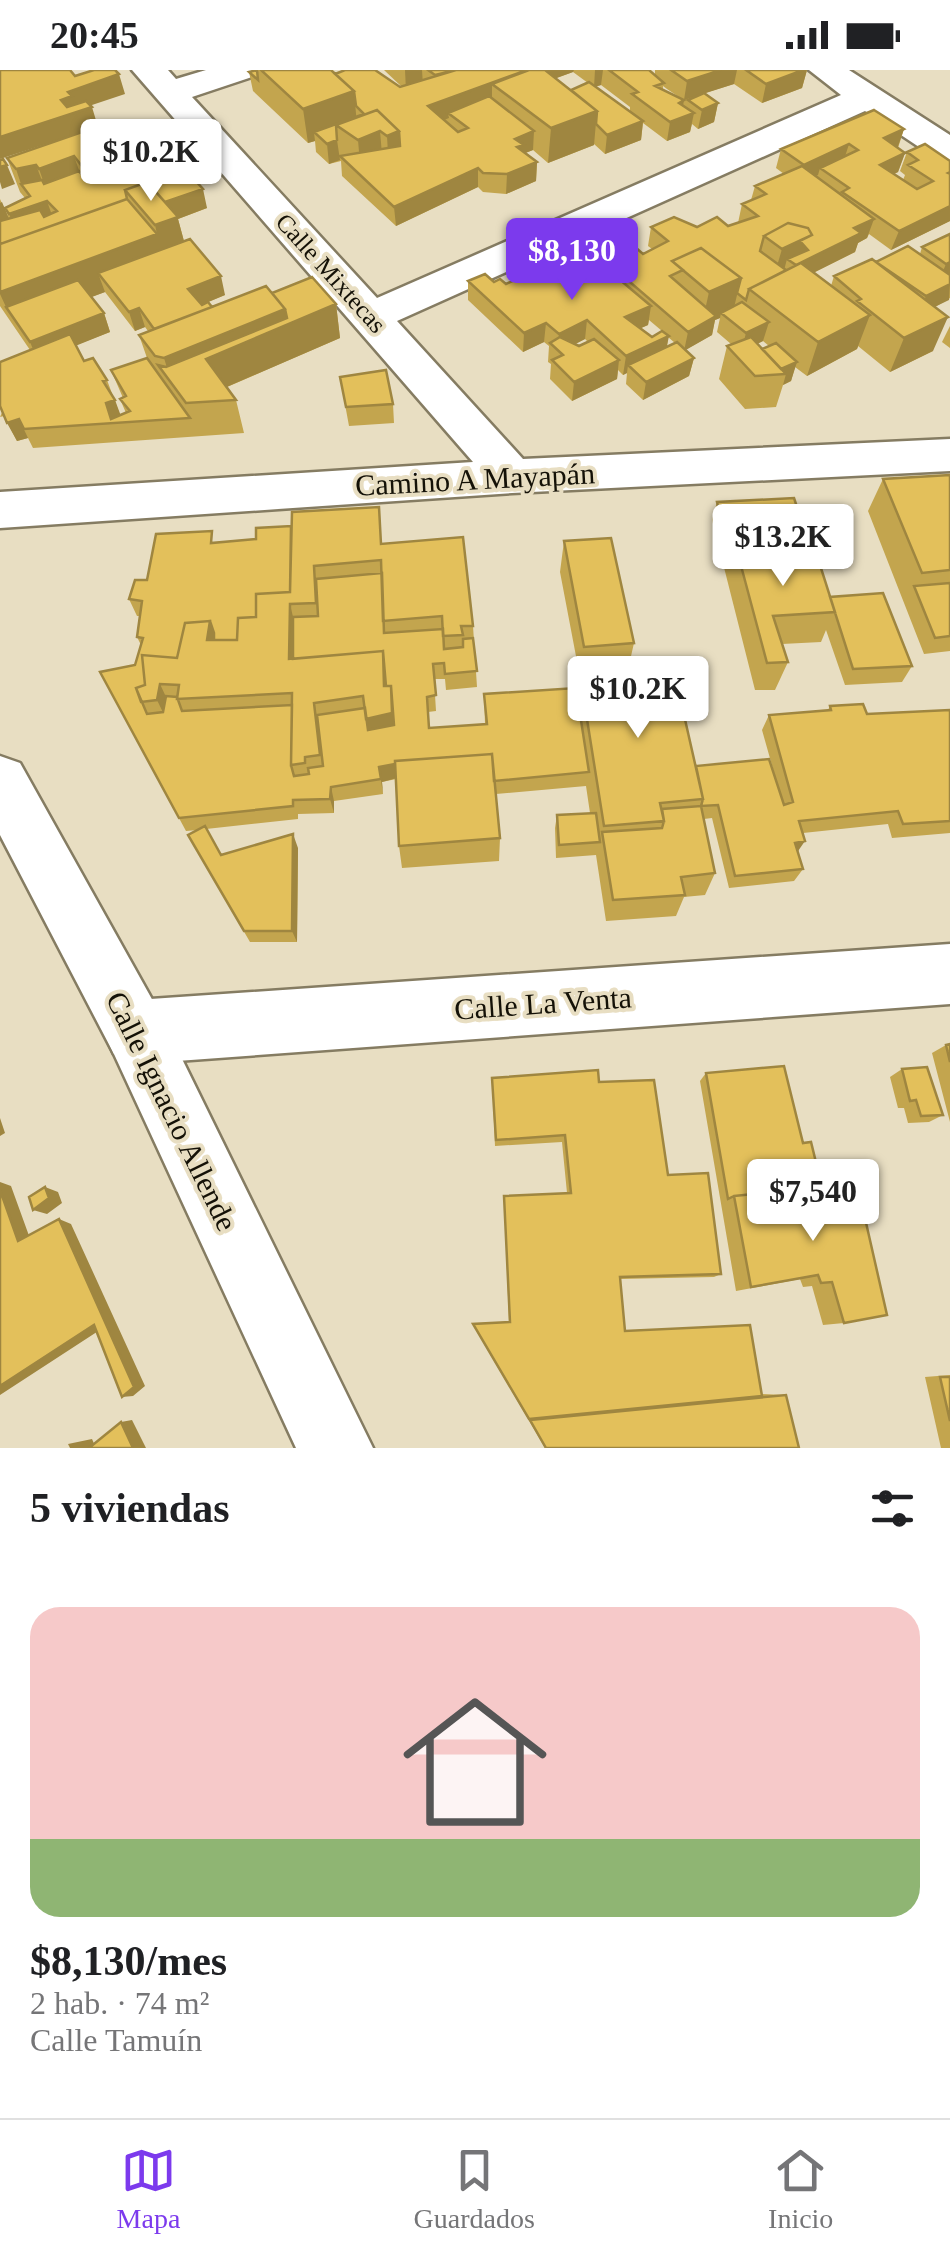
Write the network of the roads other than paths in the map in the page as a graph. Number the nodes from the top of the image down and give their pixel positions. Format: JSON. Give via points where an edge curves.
{"nodes":[{"id":1,"x":240,"y":70,"type":"edge"},
{"id":2,"x":826,"y":70,"type":"edge"},
{"id":3,"x":159,"y":81,"type":"edge"},
{"id":4,"x":868,"y":97,"type":"junction"},
{"id":5,"x":950,"y":151,"type":"edge"},
{"id":6,"x":370,"y":317,"type":"junction"},
{"id":7,"x":950,"y":455,"type":"edge"},
{"id":8,"x":512,"y":476,"type":"junction"},
{"id":9,"x":0,"y":510,"type":"edge"},
{"id":10,"x":0,"y":780,"type":"edge"},
{"id":11,"x":950,"y":974,"type":"edge"},
{"id":12,"x":136,"y":1032,"type":"junction"},
{"id":13,"x":336,"y":1448,"type":"edge"}],
"edges":[{"from":1,"to":3,"type":"street"},
{"from":2,"to":4,"type":"street"},
{"from":3,"to":6,"type":"street","name":"Calle Mixtecas"},
{"from":4,"to":5,"type":"street"},
{"from":4,"to":6,"type":"street"},
{"from":6,"to":8,"type":"street","name":"Calle Mixtecas"},
{"from":7,"to":8,"type":"street","name":"Camino A Mayapán"},
{"from":8,"to":9,"type":"street","name":"Camino A Mayapán"},
{"from":10,"to":12,"type":"street","name":"Calle Ignacio Allende"},
{"from":11,"to":12,"type":"street","name":"Calle La Venta"},
{"from":12,"to":13,"type":"street","name":"Calle Ignacio Allende"}]}
